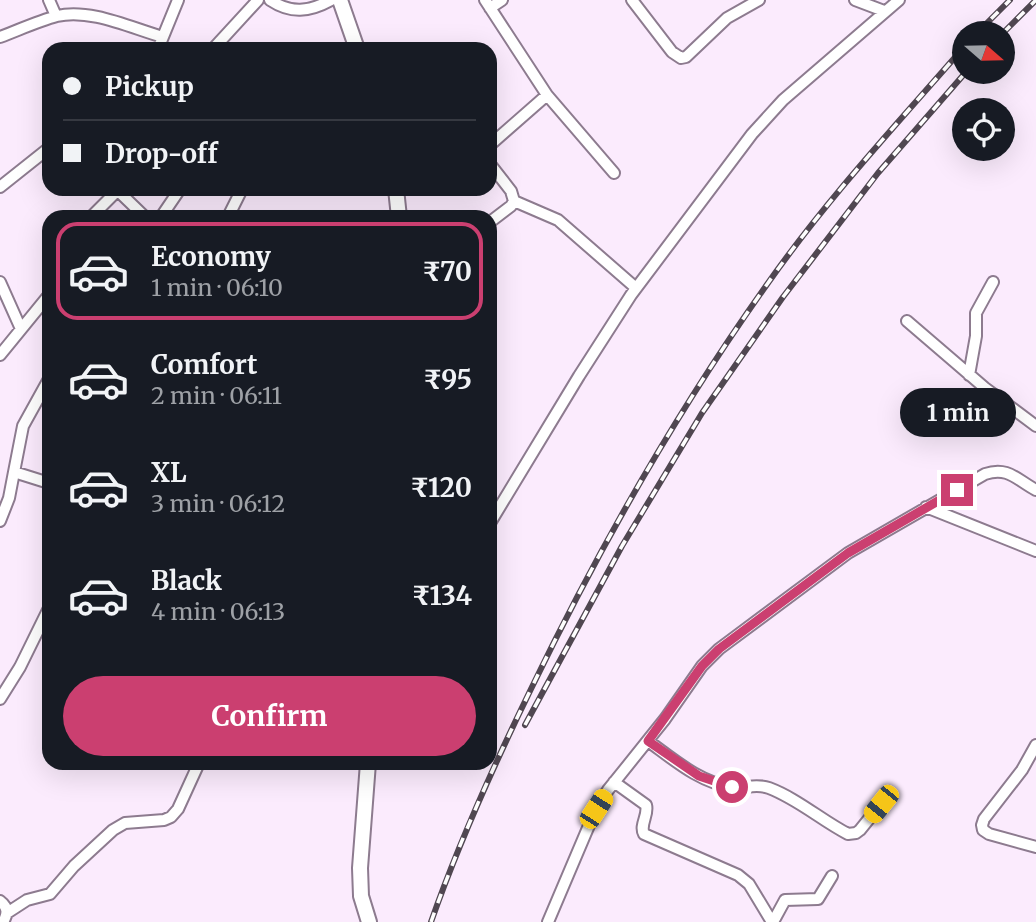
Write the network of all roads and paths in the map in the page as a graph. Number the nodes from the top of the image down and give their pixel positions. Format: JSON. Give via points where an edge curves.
{"nodes":[{"id":1,"x":50,"y":0,"type":"edge"},
{"id":2,"x":178,"y":0,"type":"edge"},
{"id":3,"x":258,"y":0,"type":"edge"},
{"id":4,"x":270,"y":0,"type":"edge"},
{"id":5,"x":331,"y":0,"type":"edge"},
{"id":6,"x":340,"y":0,"type":"edge"},
{"id":7,"x":502,"y":0,"type":"edge"},
{"id":8,"x":632,"y":0,"type":"edge"},
{"id":9,"x":759,"y":0,"type":"edge"},
{"id":10,"x":855,"y":0,"type":"edge"},
{"id":11,"x":899,"y":0,"type":"edge"},
{"id":12,"x":488,"y":4,"type":"edge"},
{"id":13,"x":884,"y":11,"type":"junction"},
{"id":14,"x":56,"y":16,"type":"junction"},
{"id":15,"x":0,"y":36,"type":"edge"},
{"id":16,"x":163,"y":37,"type":"junction"},
{"id":17,"x":161,"y":42,"type":"edge"},
{"id":18,"x":219,"y":42,"type":"edge"},
{"id":19,"x":351,"y":42,"type":"edge"},
{"id":20,"x":547,"y":95,"type":"junction"},
{"id":21,"x":497,"y":139,"type":"edge"},
{"id":22,"x":42,"y":154,"type":"edge"},
{"id":23,"x":497,"y":173,"type":"edge"},
{"id":24,"x":614,"y":173,"type":"dead end"},
{"id":25,"x":0,"y":187,"type":"edge"},
{"id":26,"x":111,"y":196,"type":"edge"},
{"id":27,"x":123,"y":196,"type":"edge"},
{"id":28,"x":514,"y":201,"type":"junction"},
{"id":29,"x":98,"y":210,"type":"edge"},
{"id":30,"x":138,"y":210,"type":"edge"},
{"id":31,"x":497,"y":217,"type":"edge"},
{"id":32,"x":0,"y":282,"type":"edge"},
{"id":33,"x":993,"y":282,"type":"dead end"},
{"id":34,"x":636,"y":288,"type":"junction"},
{"id":35,"x":42,"y":304,"type":"edge"},
{"id":36,"x":907,"y":321,"type":"dead end"},
{"id":37,"x":21,"y":329,"type":"junction"},
{"id":38,"x":0,"y":355,"type":"edge"},
{"id":39,"x":969,"y":375,"type":"junction"},
{"id":40,"x":42,"y":392,"type":"edge"},
{"id":41,"x":1036,"y":425,"type":"edge"},
{"id":42,"x":14,"y":472,"type":"junction"},
{"id":43,"x":42,"y":481,"type":"edge"},
{"id":44,"x":1036,"y":490,"type":"edge"},
{"id":45,"x":926,"y":507,"type":"junction"},
{"id":46,"x":497,"y":511,"type":"edge"},
{"id":47,"x":0,"y":521,"type":"edge"},
{"id":48,"x":1036,"y":551,"type":"edge"},
{"id":49,"x":42,"y":625,"type":"edge"},
{"id":50,"x":0,"y":699,"type":"edge"},
{"id":51,"x":648,"y":741,"type":"junction"},
{"id":52,"x":1036,"y":746,"type":"edge"},
{"id":53,"x":195,"y":770,"type":"edge"},
{"id":54,"x":367,"y":770,"type":"edge"},
{"id":55,"x":614,"y":782,"type":"junction"},
{"id":56,"x":881,"y":804,"type":"dead end"},
{"id":57,"x":1036,"y":847,"type":"edge"},
{"id":58,"x":832,"y":876,"type":"dead end"},
{"id":59,"x":0,"y":901,"type":"edge"},
{"id":60,"x":5,"y":918,"type":"edge"},
{"id":61,"x":369,"y":922,"type":"edge"},
{"id":62,"x":548,"y":922,"type":"edge"},
{"id":63,"x":772,"y":922,"type":"edge"}],
"edges":[{"from":1,"to":14,"type":"street"},
{"from":2,"to":16,"type":"street"},
{"from":3,"to":18,"type":"street"},
{"from":4,"to":5,"type":"street","via":[[304,11]]},
{"from":6,"to":19,"type":"main road"},
{"from":7,"to":12,"type":"street"},
{"from":8,"to":9,"type":"street","via":[[681,58],[727,18]]},
{"from":10,"to":13,"type":"street"},
{"from":11,"to":13,"type":"street"},
{"from":12,"to":20,"type":"street"},
{"from":13,"to":34,"type":"street","via":[[783,100],[752,134]]},
{"from":14,"to":15,"type":"street"},
{"from":14,"to":16,"type":"street","via":[[91,16]]},
{"from":16,"to":17,"type":"street"},
{"from":20,"to":21,"type":"street"},
{"from":20,"to":24,"type":"street"},
{"from":22,"to":25,"type":"street"},
{"from":23,"to":28,"type":"street"},
{"from":26,"to":29,"type":"street"},
{"from":27,"to":30,"type":"street"},
{"from":28,"to":31,"type":"street"},
{"from":28,"to":34,"type":"street","via":[[558,220]]},
{"from":32,"to":37,"type":"street"},
{"from":33,"to":39,"type":"street","via":[[976,313]]},
{"from":34,"to":46,"type":"street"},
{"from":35,"to":37,"type":"street"},
{"from":36,"to":39,"type":"street"},
{"from":37,"to":38,"type":"street"},
{"from":39,"to":41,"type":"street"},
{"from":40,"to":42,"type":"street","via":[[23,426]]},
{"from":42,"to":43,"type":"street"},
{"from":42,"to":47,"type":"street"},
{"from":44,"to":45,"type":"street","via":[[1016,475],[995,470]]},
{"from":45,"to":48,"type":"street"},
{"from":45,"to":51,"type":"street","via":[[848,553],[719,649]]},
{"from":49,"to":50,"type":"street"},
{"from":51,"to":55,"type":"street"},
{"from":51,"to":56,"type":"street","via":[[699,776],[732,787],[766,786],[848,834],[860,830]]},
{"from":52,"to":57,"type":"street","via":[[982,825],[989,834]]},
{"from":53,"to":60,"type":"street","via":[[172,817],[125,823],[113,830],[50,894],[27,900]]},
{"from":54,"to":61,"type":"main road","via":[[360,868],[361,896]]},
{"from":55,"to":62,"type":"street","via":[[596,809]]},
{"from":55,"to":63,"type":"street","via":[[646,805],[644,834],[738,875],[749,884]]},
{"from":58,"to":63,"type":"street","via":[[818,899],[785,900]]},
{"from":59,"to":60,"type":"street","via":[[5,905]]}]}
